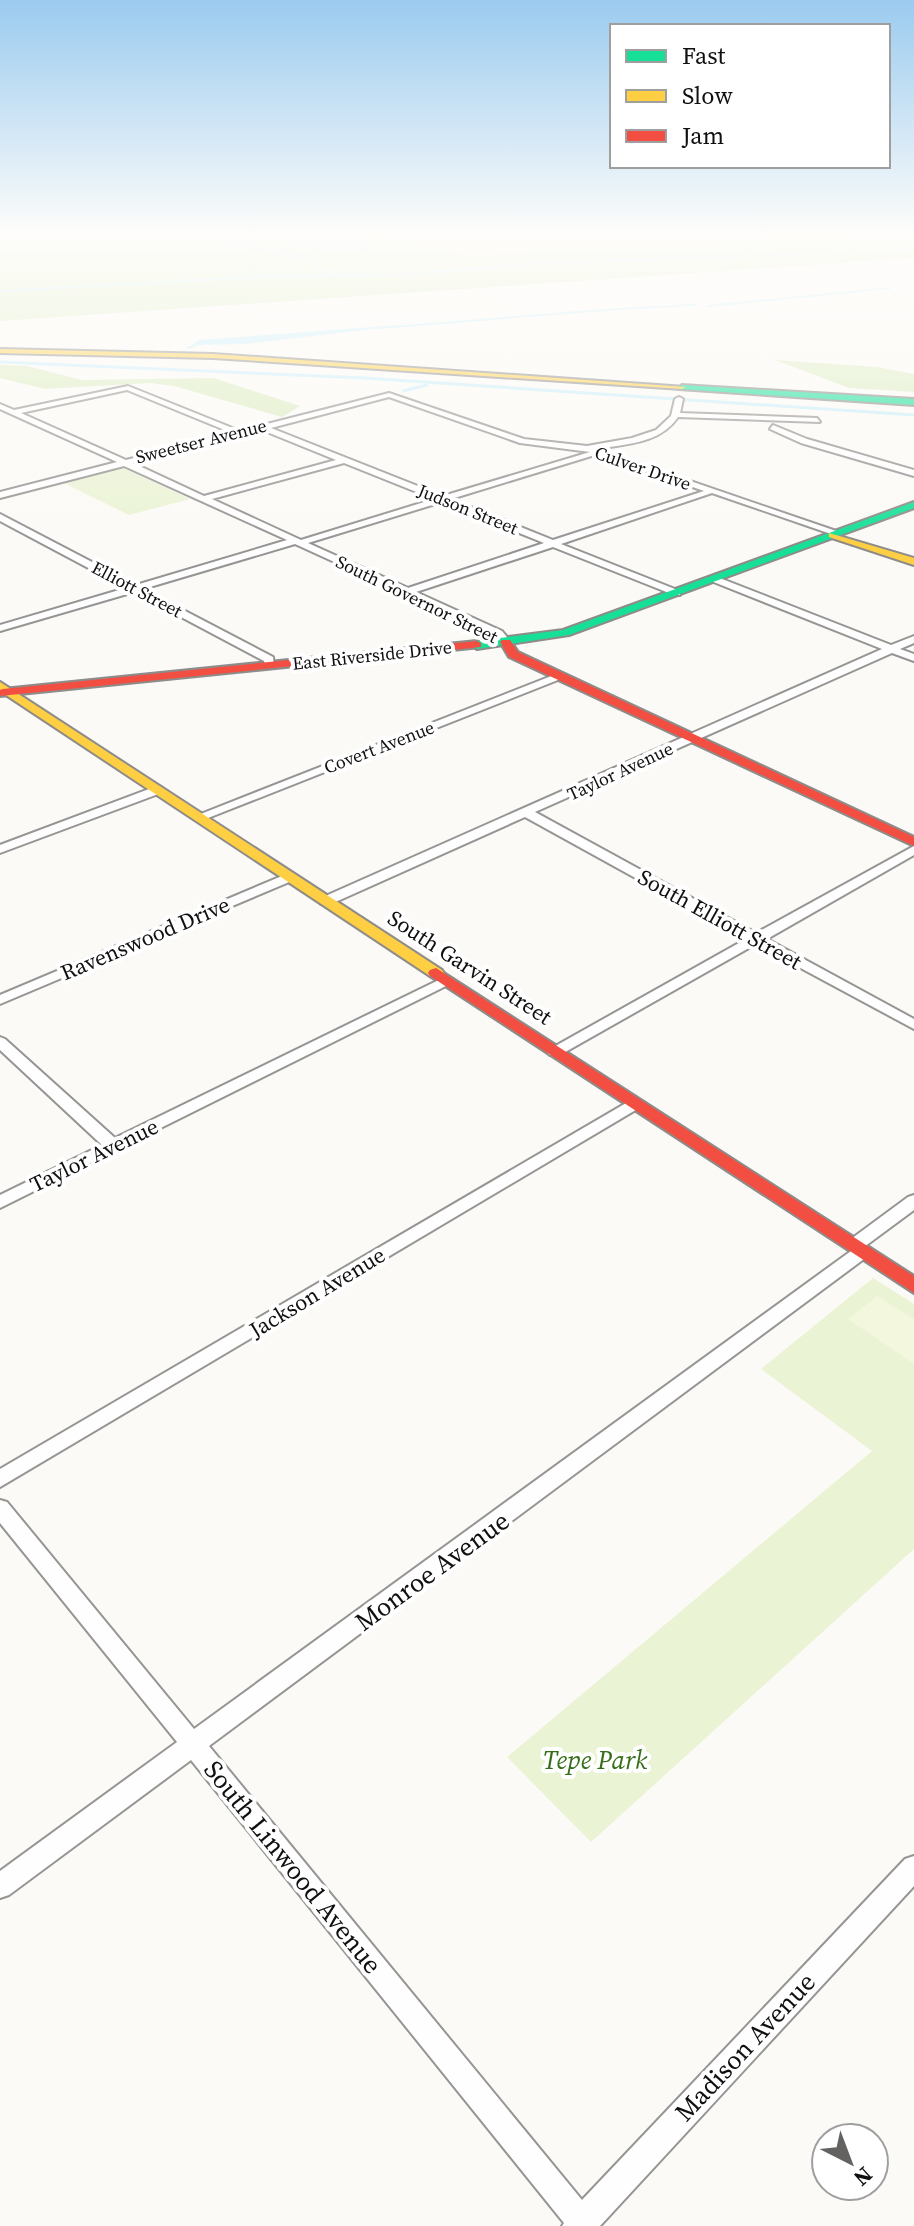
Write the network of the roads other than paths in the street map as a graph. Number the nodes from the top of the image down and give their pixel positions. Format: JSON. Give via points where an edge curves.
{"nodes":[{"id":1,"x":0,"y":349,"type":"edge"},
{"id":2,"x":402,"y":399,"type":"joint"},
{"id":3,"x":679,"y":399,"type":"dead end"},
{"id":4,"x":914,"y":400,"type":"edge"},
{"id":5,"x":0,"y":406,"type":"edge"},
{"id":6,"x":14,"y":412,"type":"junction"},
{"id":7,"x":0,"y":415,"type":"edge"},
{"id":8,"x":674,"y":415,"type":"junction"},
{"id":9,"x":817,"y":420,"type":"dead end"},
{"id":10,"x":259,"y":426,"type":"junction"},
{"id":11,"x":773,"y":427,"type":"dead end"},
{"id":12,"x":237,"y":432,"type":"junction"},
{"id":13,"x":587,"y":448,"type":"junction"},
{"id":14,"x":599,"y":452,"type":"junction"},
{"id":15,"x":344,"y":460,"type":"junction"},
{"id":16,"x":120,"y":461,"type":"junction"},
{"id":17,"x":914,"y":473,"type":"edge"},
{"id":18,"x":711,"y":491,"type":"junction"},
{"id":19,"x":0,"y":495,"type":"edge"},
{"id":20,"x":203,"y":499,"type":"junction"},
{"id":21,"x":443,"y":499,"type":"junction"},
{"id":22,"x":914,"y":505,"type":"edge"},
{"id":23,"x":0,"y":517,"type":"edge"},
{"id":24,"x":835,"y":534,"type":"junction"},
{"id":25,"x":297,"y":542,"type":"junction"},
{"id":26,"x":552,"y":543,"type":"junction"},
{"id":27,"x":914,"y":562,"type":"edge"},
{"id":28,"x":714,"y":579,"type":"junction"},
{"id":29,"x":135,"y":588,"type":"junction"},
{"id":30,"x":406,"y":592,"type":"junction"},
{"id":31,"x":677,"y":593,"type":"junction"},
{"id":32,"x":0,"y":628,"type":"edge"},
{"id":33,"x":914,"y":639,"type":"edge"},
{"id":34,"x":506,"y":642,"type":"junction"},
{"id":35,"x":892,"y":649,"type":"junction"},
{"id":36,"x":914,"y":658,"type":"edge"},
{"id":37,"x":270,"y":665,"type":"junction"},
{"id":38,"x":559,"y":676,"type":"junction"},
{"id":39,"x":3,"y":691,"type":"edge"},
{"id":40,"x":691,"y":738,"type":"junction"},
{"id":41,"x":157,"y":790,"type":"junction"},
{"id":42,"x":527,"y":813,"type":"junction"},
{"id":43,"x":199,"y":817,"type":"junction"},
{"id":44,"x":914,"y":842,"type":"edge"},
{"id":45,"x":0,"y":849,"type":"edge"},
{"id":46,"x":914,"y":850,"type":"edge"},
{"id":47,"x":289,"y":877,"type":"junction"},
{"id":48,"x":326,"y":901,"type":"junction"},
{"id":49,"x":756,"y":939,"type":"junction"},
{"id":50,"x":447,"y":980,"type":"junction"},
{"id":51,"x":0,"y":1000,"type":"edge"},
{"id":52,"x":914,"y":1025,"type":"edge"},
{"id":53,"x":0,"y":1042,"type":"edge"},
{"id":54,"x":555,"y":1052,"type":"junction"},
{"id":55,"x":633,"y":1104,"type":"junction"},
{"id":56,"x":113,"y":1146,"type":"junction"},
{"id":57,"x":914,"y":1201,"type":"edge"},
{"id":58,"x":0,"y":1202,"type":"edge"},
{"id":59,"x":857,"y":1249,"type":"junction"},
{"id":60,"x":914,"y":1286,"type":"edge"},
{"id":61,"x":0,"y":1479,"type":"edge"},
{"id":62,"x":0,"y":1508,"type":"edge"},
{"id":63,"x":192,"y":1744,"type":"junction"},
{"id":64,"x":914,"y":1868,"type":"edge"},
{"id":65,"x":0,"y":1886,"type":"edge"},
{"id":66,"x":581,"y":2224,"type":"edge"}],
"edges":[{"from":1,"to":4,"type":"main road","via":[[179,354]]},
{"from":2,"to":10,"type":"street","name":"Sweetser Avenue","via":[[379,396]]},
{"from":2,"to":13,"type":"street","name":"Culver Drive","via":[[528,442]]},
{"from":3,"to":8,"type":"street"},
{"from":5,"to":6,"type":"street","name":"South Governor Street"},
{"from":6,"to":7,"type":"street"},
{"from":6,"to":12,"type":"street","via":[[132,389]]},
{"from":6,"to":16,"type":"street","name":"South Governor Street"},
{"from":8,"to":9,"type":"street"},
{"from":8,"to":13,"type":"street","via":[[646,440]]},
{"from":10,"to":12,"type":"street","name":"Sweetser Avenue"},
{"from":10,"to":15,"type":"street","name":"Judson Street"},
{"from":11,"to":17,"type":"street"},
{"from":12,"to":16,"type":"street","name":"Sweetser Avenue"},
{"from":13,"to":14,"type":"street","name":"Culver Drive"},
{"from":14,"to":18,"type":"street","name":"Culver Drive"},
{"from":14,"to":21,"type":"street"},
{"from":15,"to":20,"type":"street"},
{"from":15,"to":21,"type":"street","name":"Judson Street"},
{"from":16,"to":19,"type":"street","name":"Sweetser Avenue"},
{"from":16,"to":20,"type":"street","name":"South Governor Street"},
{"from":18,"to":24,"type":"street","name":"Culver Drive"},
{"from":18,"to":26,"type":"street"},
{"from":20,"to":25,"type":"street","name":"South Governor Street"},
{"from":21,"to":25,"type":"street"},
{"from":21,"to":26,"type":"street","name":"Judson Street"},
{"from":22,"to":24,"type":"main road","name":"East Riverside Drive"},
{"from":23,"to":29,"type":"street","name":"Elliott Street"},
{"from":24,"to":27,"type":"main road","name":"Culver Drive"},
{"from":24,"to":28,"type":"main road","name":"East Riverside Drive"},
{"from":25,"to":29,"type":"street"},
{"from":25,"to":30,"type":"street","name":"South Governor Street"},
{"from":26,"to":30,"type":"street"},
{"from":26,"to":31,"type":"street","name":"Judson Street"},
{"from":28,"to":31,"type":"main road","name":"East Riverside Drive"},
{"from":28,"to":35,"type":"street"},
{"from":29,"to":32,"type":"street"},
{"from":29,"to":37,"type":"street","name":"Elliott Street","via":[[269,659]]},
{"from":30,"to":34,"type":"street","name":"South Governor Street","via":[[498,633]]},
{"from":31,"to":34,"type":"main road","name":"East Riverside Drive","via":[[565,633]]},
{"from":33,"to":35,"type":"street","name":"Taylor Avenue"},
{"from":34,"to":37,"type":"main road","name":"East Riverside Drive"},
{"from":34,"to":38,"type":"main road","name":"South Governor Street","via":[[513,654]]},
{"from":35,"to":36,"type":"street"},
{"from":35,"to":40,"type":"street","name":"Taylor Avenue"},
{"from":37,"to":39,"type":"main road","name":"East Riverside Drive"},
{"from":38,"to":40,"type":"main road","name":"South Governor Street"},
{"from":38,"to":43,"type":"street","name":"Covert Avenue"},
{"from":39,"to":41,"type":"main road","name":"South Garvin Street"},
{"from":40,"to":42,"type":"street","name":"Taylor Avenue"},
{"from":40,"to":44,"type":"main road","name":"South Governor Street"},
{"from":41,"to":43,"type":"main road","name":"South Garvin Street"},
{"from":41,"to":45,"type":"street"},
{"from":42,"to":48,"type":"street","name":"Taylor Avenue"},
{"from":42,"to":49,"type":"street","name":"South Elliott Street"},
{"from":43,"to":47,"type":"main road","name":"South Garvin Street"},
{"from":46,"to":49,"type":"street"},
{"from":47,"to":48,"type":"main road","name":"South Garvin Street"},
{"from":47,"to":51,"type":"street","name":"Ravenswood Drive"},
{"from":48,"to":50,"type":"main road","name":"South Garvin Street"},
{"from":49,"to":52,"type":"street","name":"South Elliott Street"},
{"from":49,"to":54,"type":"street"},
{"from":50,"to":54,"type":"main road","name":"South Garvin Street"},
{"from":50,"to":56,"type":"street","name":"Taylor Avenue"},
{"from":53,"to":56,"type":"street"},
{"from":54,"to":55,"type":"main road","name":"South Garvin Street"},
{"from":55,"to":59,"type":"main road","name":"South Garvin Street"},
{"from":55,"to":61,"type":"street","name":"Jackson Avenue"},
{"from":56,"to":58,"type":"street","name":"Taylor Avenue"},
{"from":57,"to":59,"type":"street","name":"Monroe Avenue"},
{"from":59,"to":60,"type":"main road","name":"South Garvin Street"},
{"from":59,"to":63,"type":"street","name":"Monroe Avenue"},
{"from":62,"to":63,"type":"street","name":"South Linwood Avenue"},
{"from":63,"to":65,"type":"street","name":"Monroe Avenue"},
{"from":63,"to":66,"type":"street","name":"South Linwood Avenue"},
{"from":64,"to":66,"type":"street","name":"Madison Avenue"}]}
